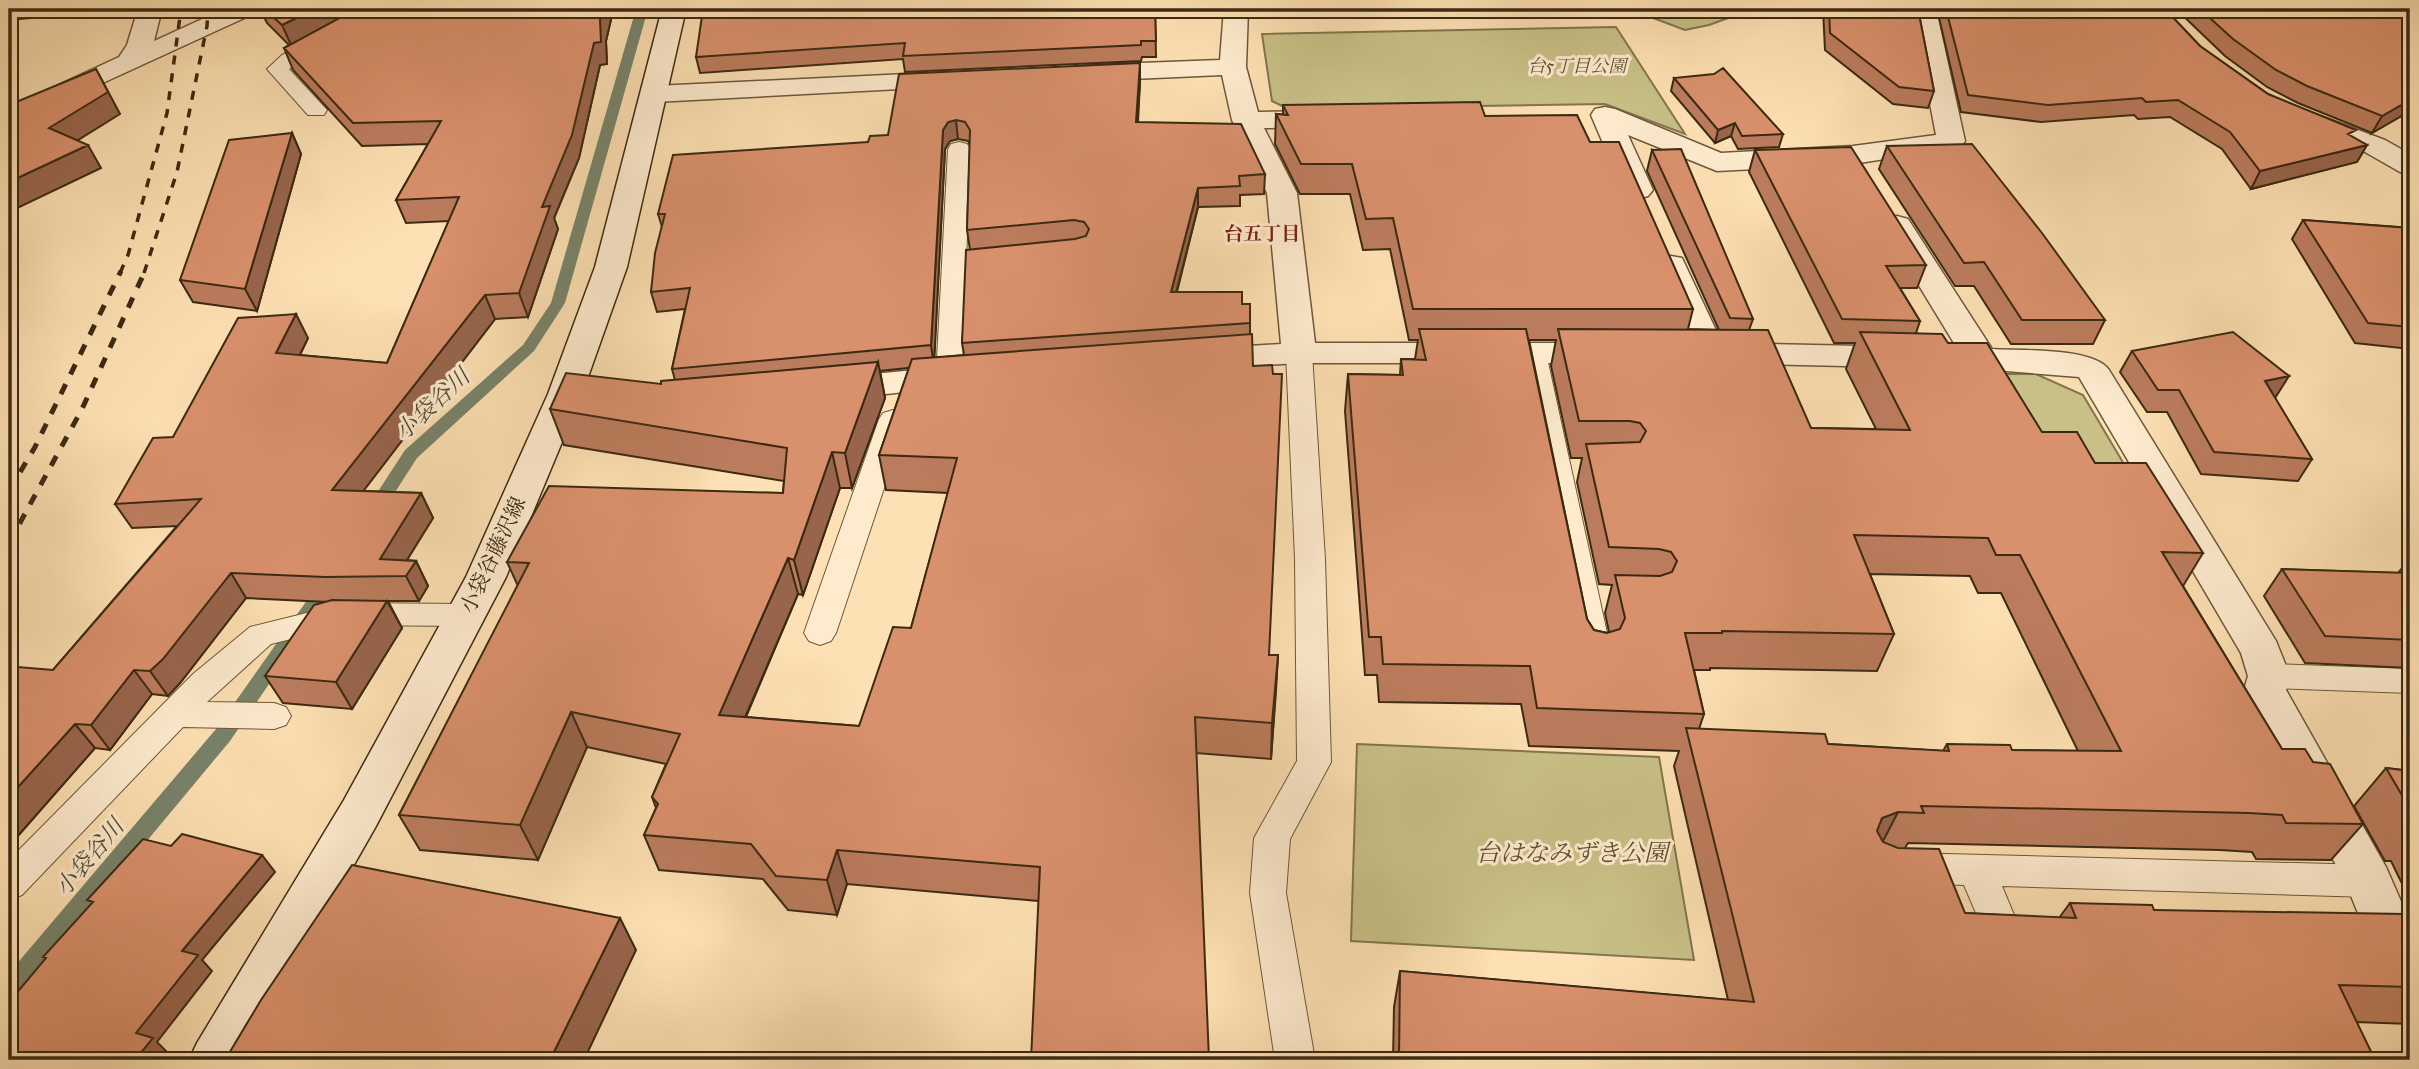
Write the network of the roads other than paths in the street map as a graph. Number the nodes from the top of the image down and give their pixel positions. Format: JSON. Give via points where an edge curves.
{"nodes":[{"id":1,"x":150,"y":9,"type":"edge"},
{"id":2,"x":244,"y":9,"type":"edge"},
{"id":3,"x":346,"y":9,"type":"edge"},
{"id":4,"x":674,"y":9,"type":"edge"},
{"id":5,"x":1236,"y":9,"type":"edge"},
{"id":6,"x":1924,"y":9,"type":"edge"},
{"id":7,"x":130,"y":61,"type":"junction"},
{"id":8,"x":1233,"y":67,"type":"junction"},
{"id":9,"x":1068,"y":75,"type":"edge"},
{"id":10,"x":971,"y":79,"type":"edge"},
{"id":11,"x":655,"y":94,"type":"junction"},
{"id":12,"x":2282,"y":108,"type":"edge"},
{"id":13,"x":316,"y":110,"type":"edge"},
{"id":14,"x":9,"y":118,"type":"edge"},
{"id":15,"x":1357,"y":118,"type":"edge"},
{"id":16,"x":1246,"y":120,"type":"junction"},
{"id":17,"x":958,"y":149,"type":"dead end"},
{"id":18,"x":2410,"y":166,"type":"edge"},
{"id":19,"x":1867,"y":177,"type":"junction"},
{"id":20,"x":981,"y":259,"type":"edge"},
{"id":21,"x":954,"y":262,"type":"junction"},
{"id":22,"x":1299,"y":353,"type":"junction"},
{"id":23,"x":1533,"y":353,"type":"junction"},
{"id":24,"x":1642,"y":353,"type":"edge"},
{"id":25,"x":1981,"y":359,"type":"junction"},
{"id":26,"x":1175,"y":361,"type":"edge"},
{"id":27,"x":988,"y":375,"type":"edge"},
{"id":28,"x":949,"y":378,"type":"junction"},
{"id":29,"x":905,"y":382,"type":"junction"},
{"id":30,"x":799,"y":392,"type":"edge"},
{"id":31,"x":565,"y":394,"type":"junction"},
{"id":32,"x":603,"y":397,"type":"edge"},
{"id":33,"x":465,"y":615,"type":"junction"},
{"id":34,"x":820,"y":634,"type":"dead end"},
{"id":35,"x":1596,"y":656,"type":"edge"},
{"id":36,"x":2269,"y":676,"type":"junction"},
{"id":37,"x":2410,"y":681,"type":"edge"},
{"id":38,"x":174,"y":714,"type":"junction"},
{"id":39,"x":274,"y":716,"type":"dead end"},
{"id":40,"x":1880,"y":867,"type":"edge"},
{"id":41,"x":1978,"y":871,"type":"junction"},
{"id":42,"x":2369,"y":881,"type":"junction"},
{"id":43,"x":9,"y":884,"type":"edge"},
{"id":44,"x":2000,"y":927,"type":"edge"},
{"id":45,"x":2410,"y":981,"type":"edge"},
{"id":46,"x":215,"y":1060,"type":"edge"},
{"id":47,"x":1295,"y":1060,"type":"edge"}],
"edges":[{"from":1,"to":7,"type":"street"},
{"from":2,"to":7,"type":"street"},
{"from":3,"to":13,"type":"lane","via":[[358,18],[356,24],[277,69]]},
{"from":4,"to":11,"type":"street","name":"小袋谷藤沢線"},
{"from":5,"to":8,"type":"street"},
{"from":6,"to":19,"type":"street","via":[[1951,141]]},
{"from":7,"to":14,"type":"street"},
{"from":8,"to":9,"type":"street"},
{"from":8,"to":16,"type":"street"},
{"from":10,"to":11,"type":"street"},
{"from":11,"to":31,"type":"street","name":"小袋谷藤沢線","via":[[611,267]]},
{"from":12,"to":18,"type":"street","via":[[2375,146]]},
{"from":15,"to":16,"type":"street"},
{"from":16,"to":22,"type":"street","via":[[1282,193]]},
{"from":17,"to":21,"type":"lane"},
{"from":19,"to":25,"type":"street"},
{"from":19,"to":25,"type":"street","via":[[1717,162],[1592,115],[1655,228],[1696,353]]},
{"from":20,"to":21,"type":"lane"},
{"from":21,"to":28,"type":"lane"},
{"from":22,"to":23,"type":"street"},
{"from":22,"to":26,"type":"street"},
{"from":22,"to":47,"type":"lane","via":[[1314,762],[1272,838],[1268,893]]},
{"from":23,"to":24,"type":"street"},
{"from":23,"to":35,"type":"lane","via":[[1570,470],[1597,598]]},
{"from":25,"to":36,"type":"street","via":[[2092,370],[2261,652]]},
{"from":27,"to":28,"type":"street"},
{"from":28,"to":29,"type":"street"},
{"from":29,"to":30,"type":"street"},
{"from":29,"to":34,"type":"lane"},
{"from":31,"to":32,"type":"street"},
{"from":31,"to":33,"type":"street","name":"小袋谷藤沢線"},
{"from":33,"to":38,"type":"lane","via":[[347,614],[261,635]]},
{"from":33,"to":46,"type":"street","name":"小袋谷藤沢線","via":[[360,813]]},
{"from":36,"to":37,"type":"lane"},
{"from":36,"to":42,"type":"street","via":[[2265,690]]},
{"from":38,"to":39,"type":"lane"},
{"from":38,"to":43,"type":"lane"},
{"from":40,"to":41,"type":"lane"},
{"from":41,"to":42,"type":"lane"},
{"from":41,"to":44,"type":"lane"},
{"from":42,"to":45,"type":"street"}]}
